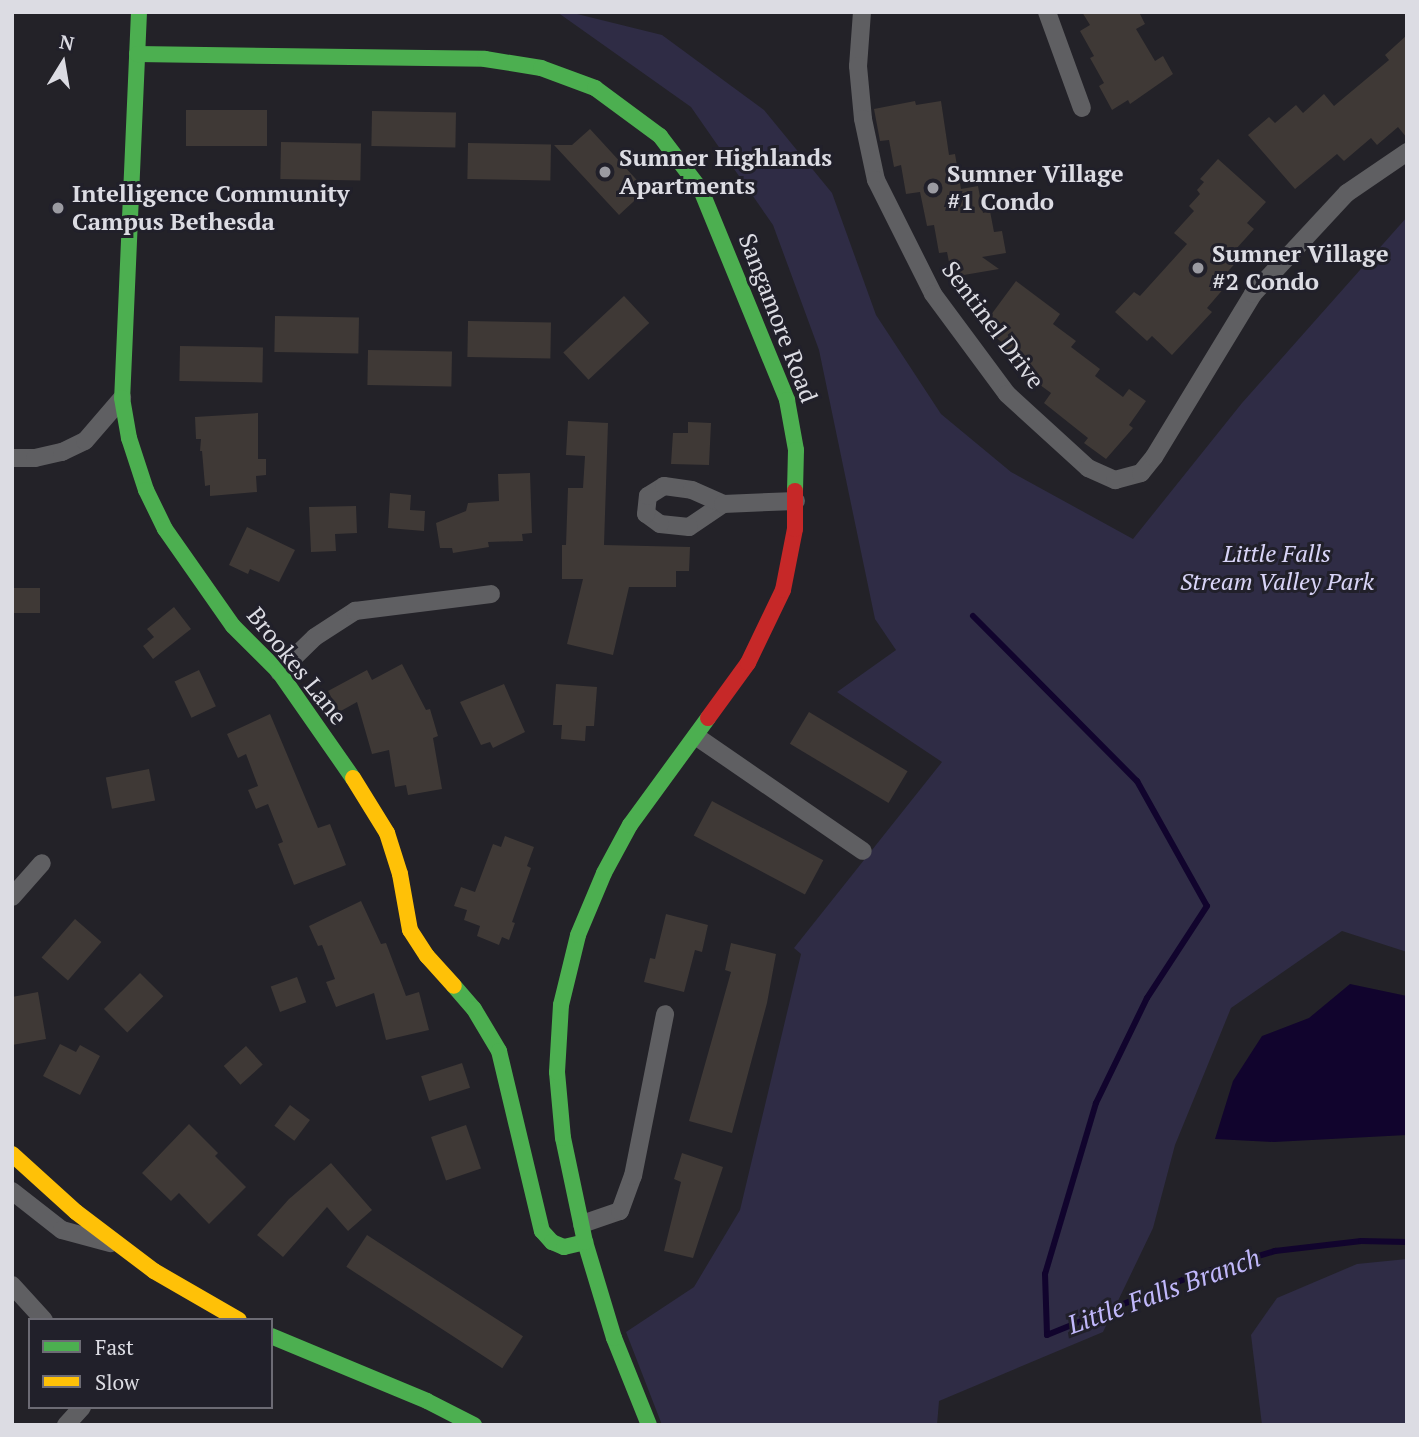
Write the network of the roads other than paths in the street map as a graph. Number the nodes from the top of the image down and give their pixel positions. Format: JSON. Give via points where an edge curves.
{"nodes":[{"id":1,"x":139,"y":12,"type":"edge"},
{"id":2,"x":862,"y":12,"type":"edge"},
{"id":3,"x":1046,"y":12,"type":"edge"},
{"id":4,"x":137,"y":54,"type":"junction"},
{"id":5,"x":1082,"y":108,"type":"dead end"},
{"id":6,"x":1407,"y":152,"type":"edge"},
{"id":7,"x":122,"y":398,"type":"junction"},
{"id":8,"x":12,"y":458,"type":"edge"},
{"id":9,"x":796,"y":501,"type":"junction"},
{"id":10,"x":723,"y":504,"type":"dead end"},
{"id":11,"x":491,"y":594,"type":"dead end"},
{"id":12,"x":279,"y":672,"type":"junction"},
{"id":13,"x":697,"y":737,"type":"junction"},
{"id":14,"x":863,"y":851,"type":"dead end"},
{"id":15,"x":42,"y":863,"type":"dead end"},
{"id":16,"x":12,"y":897,"type":"edge"},
{"id":17,"x":665,"y":1014,"type":"dead end"},
{"id":18,"x":12,"y":1154,"type":"edge"},
{"id":19,"x":12,"y":1191,"type":"edge"},
{"id":20,"x":582,"y":1224,"type":"junction"},
{"id":21,"x":585,"y":1242,"type":"junction"},
{"id":22,"x":120,"y":1245,"type":"junction"},
{"id":23,"x":12,"y":1285,"type":"edge"},
{"id":24,"x":42,"y":1318,"type":"edge"},
{"id":25,"x":236,"y":1318,"type":"edge"},
{"id":26,"x":273,"y":1337,"type":"edge"},
{"id":27,"x":80,"y":1409,"type":"edge"},
{"id":28,"x":66,"y":1425,"type":"edge"},
{"id":29,"x":474,"y":1425,"type":"edge"},
{"id":30,"x":649,"y":1425,"type":"edge"}],
"edges":[{"from":1,"to":4,"type":"street"},
{"from":2,"to":6,"type":"street","name":"Sentinel Drive","via":[[858,66],[876,180],[933,294],[1007,394],[1088,468],[1115,480],[1141,474],[1154,457],[1253,294],[1347,193]]},
{"from":3,"to":5,"type":"street"},
{"from":4,"to":7,"type":"street","name":"Brookes Lane"},
{"from":4,"to":9,"type":"street","name":"Sangamore Road","via":[[485,59],[541,68],[595,88],[660,136],[701,190],[787,400],[796,450]]},
{"from":7,"to":8,"type":"street","via":[[85,440],[62,452]]},
{"from":7,"to":12,"type":"street","name":"Brookes Lane","via":[[129,438],[165,530],[233,626]]},
{"from":9,"to":10,"type":"street"},
{"from":9,"to":13,"type":"street","name":"Sangamore Road","via":[[783,590],[748,663]]},
{"from":11,"to":12,"type":"street","via":[[355,611],[314,637]]},
{"from":12,"to":21,"type":"street","name":"Brookes Lane","via":[[345,763],[387,833],[410,930],[474,1009],[499,1051],[542,1231],[564,1247]]},
{"from":13,"to":14,"type":"street"},
{"from":13,"to":20,"type":"street","name":"Sangamore Road","via":[[630,825],[590,904],[569,968],[560,1015],[558,1082],[563,1138]]},
{"from":15,"to":16,"type":"street"},
{"from":17,"to":20,"type":"street","via":[[633,1176],[620,1211]]},
{"from":18,"to":22,"type":"street"},
{"from":19,"to":22,"type":"street","via":[[62,1230]]},
{"from":20,"to":21,"type":"street","name":"Sangamore Road"},
{"from":21,"to":30,"type":"street","name":"Sangamore Road","via":[[618,1350]]},
{"from":22,"to":25,"type":"street","via":[[154,1271]]},
{"from":23,"to":24,"type":"street"},
{"from":26,"to":29,"type":"street"},
{"from":27,"to":28,"type":"street"}]}
